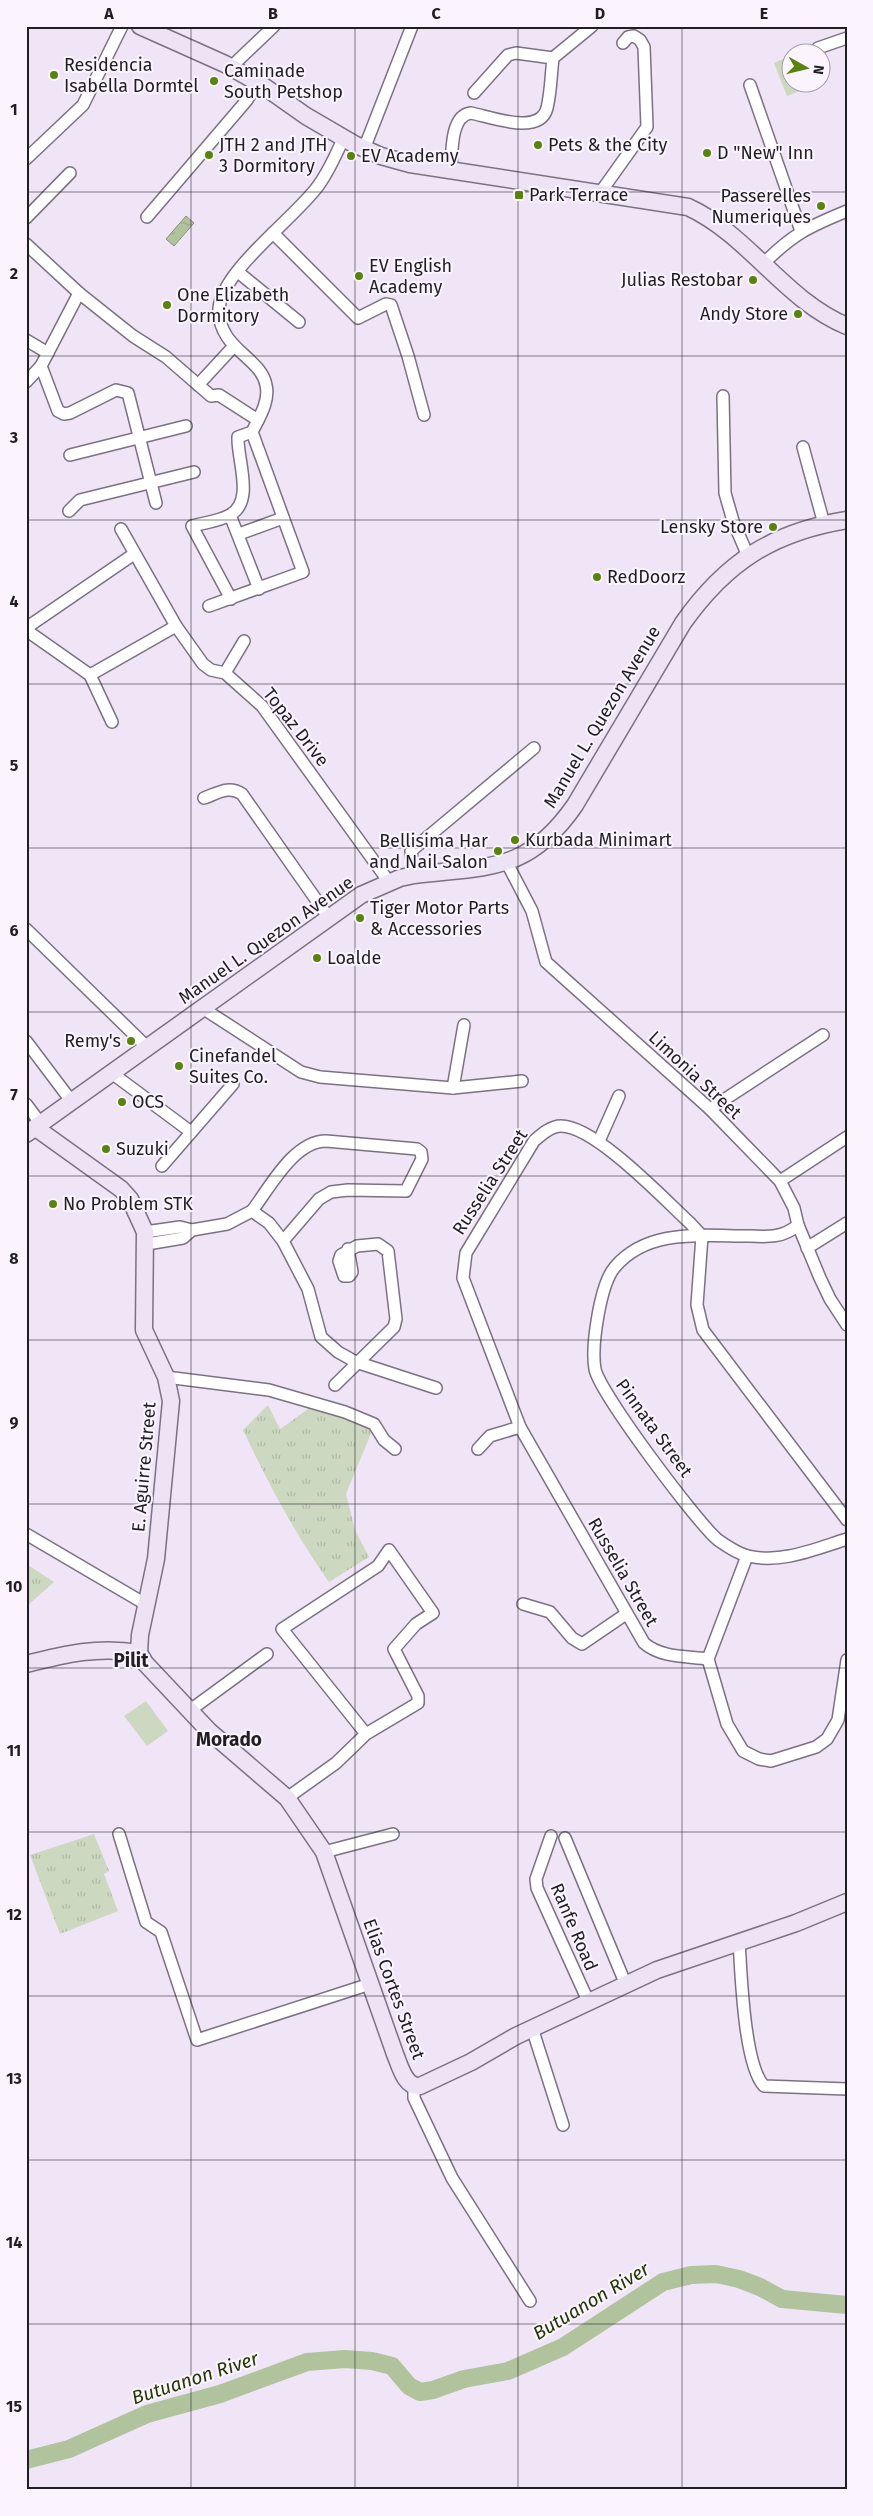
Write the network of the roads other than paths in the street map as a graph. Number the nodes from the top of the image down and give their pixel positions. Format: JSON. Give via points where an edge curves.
{"nodes":[{"id":1,"x":122,"y":26,"type":"edge"},
{"id":2,"x":140,"y":26,"type":"edge"},
{"id":3,"x":274,"y":26,"type":"edge"},
{"id":4,"x":412,"y":26,"type":"edge"},
{"id":5,"x":592,"y":26,"type":"edge"},
{"id":6,"x":847,"y":38,"type":"edge"},
{"id":7,"x":623,"y":43,"type":"dead end"},
{"id":8,"x":830,"y":44,"type":"edge"},
{"id":9,"x":553,"y":58,"type":"junction"},
{"id":10,"x":231,"y":68,"type":"junction"},
{"id":11,"x":257,"y":82,"type":"junction"},
{"id":12,"x":750,"y":86,"type":"dead end"},
{"id":13,"x":474,"y":92,"type":"dead end"},
{"id":14,"x":343,"y":139,"type":"junction"},
{"id":15,"x":364,"y":149,"type":"junction"},
{"id":16,"x":26,"y":159,"type":"edge"},
{"id":17,"x":450,"y":170,"type":"junction"},
{"id":18,"x":70,"y":173,"type":"dead end"},
{"id":19,"x":600,"y":193,"type":"junction"},
{"id":20,"x":847,"y":211,"type":"edge"},
{"id":21,"x":147,"y":217,"type":"dead end"},
{"id":22,"x":26,"y":218,"type":"edge"},
{"id":23,"x":801,"y":231,"type":"junction"},
{"id":24,"x":273,"y":233,"type":"junction"},
{"id":25,"x":26,"y":244,"type":"edge"},
{"id":26,"x":763,"y":264,"type":"junction"},
{"id":27,"x":238,"y":272,"type":"junction"},
{"id":28,"x":79,"y":293,"type":"junction"},
{"id":29,"x":299,"y":322,"type":"dead end"},
{"id":30,"x":847,"y":326,"type":"edge"},
{"id":31,"x":26,"y":340,"type":"edge"},
{"id":32,"x":234,"y":346,"type":"junction"},
{"id":33,"x":48,"y":353,"type":"junction"},
{"id":34,"x":40,"y":366,"type":"junction"},
{"id":35,"x":26,"y":382,"type":"edge"},
{"id":36,"x":198,"y":385,"type":"junction"},
{"id":37,"x":723,"y":396,"type":"dead end"},
{"id":38,"x":424,"y":415,"type":"dead end"},
{"id":39,"x":258,"y":420,"type":"junction"},
{"id":40,"x":186,"y":426,"type":"dead end"},
{"id":41,"x":252,"y":432,"type":"junction"},
{"id":42,"x":140,"y":437,"type":"junction"},
{"id":43,"x":803,"y":446,"type":"dead end"},
{"id":44,"x":70,"y":455,"type":"dead end"},
{"id":45,"x":194,"y":472,"type":"dead end"},
{"id":46,"x":151,"y":483,"type":"junction"},
{"id":47,"x":156,"y":503,"type":"dead end"},
{"id":48,"x":69,"y":511,"type":"dead end"},
{"id":49,"x":230,"y":515,"type":"junction"},
{"id":50,"x":283,"y":518,"type":"junction"},
{"id":51,"x":847,"y":520,"type":"edge"},
{"id":52,"x":824,"y":524,"type":"junction"},
{"id":53,"x":121,"y":529,"type":"dead end"},
{"id":54,"x":239,"y":534,"type":"junction"},
{"id":55,"x":134,"y":554,"type":"junction"},
{"id":56,"x":748,"y":556,"type":"junction"},
{"id":57,"x":259,"y":589,"type":"junction"},
{"id":58,"x":232,"y":599,"type":"junction"},
{"id":59,"x":209,"y":606,"type":"dead end"},
{"id":60,"x":176,"y":626,"type":"junction"},
{"id":61,"x":26,"y":629,"type":"edge"},
{"id":62,"x":244,"y":641,"type":"dead end"},
{"id":63,"x":225,"y":673,"type":"junction"},
{"id":64,"x":90,"y":674,"type":"junction"},
{"id":65,"x":112,"y":722,"type":"dead end"},
{"id":66,"x":534,"y":748,"type":"dead end"},
{"id":67,"x":204,"y":798,"type":"dead end"},
{"id":68,"x":507,"y":863,"type":"junction"},
{"id":69,"x":414,"y":874,"type":"junction"},
{"id":70,"x":389,"y":882,"type":"junction"},
{"id":71,"x":329,"y":918,"type":"junction"},
{"id":72,"x":26,"y":929,"type":"edge"},
{"id":73,"x":204,"y":1009,"type":"junction"},
{"id":74,"x":464,"y":1025,"type":"dead end"},
{"id":75,"x":823,"y":1035,"type":"dead end"},
{"id":76,"x":26,"y":1041,"type":"edge"},
{"id":77,"x":148,"y":1048,"type":"junction"},
{"id":78,"x":113,"y":1074,"type":"junction"},
{"id":79,"x":522,"y":1081,"type":"dead end"},
{"id":80,"x":232,"y":1084,"type":"dead end"},
{"id":81,"x":453,"y":1088,"type":"junction"},
{"id":82,"x":619,"y":1096,"type":"dead end"},
{"id":83,"x":72,"y":1102,"type":"junction"},
{"id":84,"x":26,"y":1104,"type":"edge"},
{"id":85,"x":710,"y":1109,"type":"junction"},
{"id":86,"x":34,"y":1129,"type":"edge"},
{"id":87,"x":191,"y":1132,"type":"junction"},
{"id":88,"x":847,"y":1137,"type":"edge"},
{"id":89,"x":599,"y":1141,"type":"junction"},
{"id":90,"x":162,"y":1166,"type":"dead end"},
{"id":91,"x":780,"y":1181,"type":"junction"},
{"id":92,"x":252,"y":1211,"type":"junction"},
{"id":93,"x":847,"y":1224,"type":"edge"},
{"id":94,"x":798,"y":1225,"type":"junction"},
{"id":95,"x":702,"y":1236,"type":"junction"},
{"id":96,"x":146,"y":1238,"type":"junction"},
{"id":97,"x":283,"y":1241,"type":"junction"},
{"id":98,"x":808,"y":1248,"type":"junction"},
{"id":99,"x":348,"y":1249,"type":"dead end"},
{"id":100,"x":847,"y":1325,"type":"edge"},
{"id":101,"x":356,"y":1362,"type":"junction"},
{"id":102,"x":166,"y":1377,"type":"junction"},
{"id":103,"x":335,"y":1385,"type":"dead end"},
{"id":104,"x":436,"y":1388,"type":"dead end"},
{"id":105,"x":520,"y":1426,"type":"junction"},
{"id":106,"x":395,"y":1449,"type":"dead end"},
{"id":107,"x":478,"y":1450,"type":"dead end"},
{"id":108,"x":847,"y":1520,"type":"edge"},
{"id":109,"x":26,"y":1534,"type":"edge"},
{"id":110,"x":847,"y":1539,"type":"edge"},
{"id":111,"x":746,"y":1556,"type":"junction"},
{"id":112,"x":523,"y":1604,"type":"dead end"},
{"id":113,"x":147,"y":1605,"type":"junction"},
{"id":114,"x":626,"y":1614,"type":"junction"},
{"id":115,"x":139,"y":1653,"type":"junction"},
{"id":116,"x":267,"y":1654,"type":"dead end"},
{"id":117,"x":708,"y":1659,"type":"junction"},
{"id":118,"x":847,"y":1660,"type":"edge"},
{"id":119,"x":26,"y":1664,"type":"edge"},
{"id":120,"x":189,"y":1711,"type":"junction"},
{"id":121,"x":366,"y":1734,"type":"junction"},
{"id":122,"x":287,"y":1798,"type":"junction"},
{"id":123,"x":119,"y":1834,"type":"dead end"},
{"id":124,"x":393,"y":1834,"type":"dead end"},
{"id":125,"x":551,"y":1836,"type":"dead end"},
{"id":126,"x":564,"y":1838,"type":"dead end"},
{"id":127,"x":324,"y":1852,"type":"junction"},
{"id":128,"x":847,"y":1902,"type":"edge"},
{"id":129,"x":739,"y":1941,"type":"junction"},
{"id":130,"x":370,"y":1984,"type":"junction"},
{"id":131,"x":626,"y":1985,"type":"junction"},
{"id":132,"x":588,"y":2003,"type":"junction"},
{"id":133,"x":532,"y":2028,"type":"junction"},
{"id":134,"x":414,"y":2087,"type":"junction"},
{"id":135,"x":847,"y":2089,"type":"edge"},
{"id":136,"x":563,"y":2125,"type":"dead end"},
{"id":137,"x":530,"y":2302,"type":"dead end"}],
"edges":[{"from":1,"to":16,"type":"street","via":[[84,105]]},
{"from":2,"to":10,"type":"main road"},
{"from":3,"to":10,"type":"street"},
{"from":4,"to":15,"type":"street"},
{"from":5,"to":9,"type":"street"},
{"from":6,"to":8,"type":"street"},
{"from":7,"to":19,"type":"street","via":[[634,36],[644,47],[647,127]]},
{"from":9,"to":13,"type":"street","via":[[516,53],[508,55]]},
{"from":9,"to":17,"type":"street","via":[[547,110],[539,121],[530,125],[465,114],[458,119]]},
{"from":10,"to":11,"type":"main road"},
{"from":11,"to":14,"type":"main road"},
{"from":11,"to":21,"type":"street","via":[[247,100]]},
{"from":12,"to":23,"type":"street"},
{"from":14,"to":15,"type":"main road"},
{"from":14,"to":24,"type":"street","via":[[317,187]]},
{"from":15,"to":17,"type":"main road","via":[[410,164]]},
{"from":17,"to":19,"type":"main road"},
{"from":18,"to":22,"type":"street","via":[[61,186]]},
{"from":19,"to":26,"type":"main road","via":[[688,207],[728,230]]},
{"from":20,"to":23,"type":"street"},
{"from":23,"to":26,"type":"street"},
{"from":24,"to":27,"type":"street"},
{"from":24,"to":38,"type":"street","via":[[358,318],[386,304],[391,305]]},
{"from":25,"to":28,"type":"street"},
{"from":26,"to":30,"type":"main road","via":[[818,312]]},
{"from":27,"to":29,"type":"street"},
{"from":27,"to":32,"type":"street","via":[[222,292],[219,311],[224,333]]},
{"from":28,"to":33,"type":"street"},
{"from":28,"to":36,"type":"street","via":[[133,336],[166,357]]},
{"from":31,"to":33,"type":"street"},
{"from":32,"to":36,"type":"street"},
{"from":32,"to":39,"type":"street","via":[[263,376],[267,385]]},
{"from":33,"to":34,"type":"street"},
{"from":34,"to":35,"type":"street"},
{"from":34,"to":42,"type":"street","via":[[58,411],[64,414],[116,390],[128,393]]},
{"from":36,"to":39,"type":"street","via":[[211,396],[220,395],[238,410]]},
{"from":37,"to":56,"type":"street","via":[[725,493]]},
{"from":39,"to":41,"type":"street"},
{"from":40,"to":42,"type":"street"},
{"from":41,"to":49,"type":"street","via":[[238,437],[243,495],[239,506]]},
{"from":41,"to":50,"type":"street"},
{"from":42,"to":44,"type":"street"},
{"from":42,"to":46,"type":"street"},
{"from":43,"to":52,"type":"street"},
{"from":45,"to":46,"type":"street"},
{"from":46,"to":47,"type":"street"},
{"from":46,"to":48,"type":"street","via":[[80,500]]},
{"from":49,"to":54,"type":"street"},
{"from":49,"to":58,"type":"street","via":[[192,526]]},
{"from":50,"to":54,"type":"street"},
{"from":50,"to":57,"type":"street","via":[[303,572]]},
{"from":51,"to":52,"type":"main road","name":"Manuel L. Quezon Avenue"},
{"from":52,"to":56,"type":"main road","name":"Manuel L. Quezon Avenue","via":[[790,533]]},
{"from":53,"to":55,"type":"street","name":"Topaz Drive"},
{"from":54,"to":57,"type":"street"},
{"from":55,"to":60,"type":"street","name":"Topaz Drive"},
{"from":55,"to":61,"type":"street"},
{"from":56,"to":68,"type":"main road","name":"Manuel L. Quezon Avenue","via":[[700,598],[563,823],[542,845]]},
{"from":57,"to":58,"type":"street"},
{"from":58,"to":59,"type":"street"},
{"from":60,"to":63,"type":"street","name":"Topaz Drive","via":[[203,664],[211,670]]},
{"from":60,"to":64,"type":"street"},
{"from":61,"to":64,"type":"street"},
{"from":62,"to":63,"type":"street"},
{"from":63,"to":70,"type":"street","name":"Topaz Drive","via":[[262,706]]},
{"from":64,"to":65,"type":"street"},
{"from":66,"to":69,"type":"street","via":[[411,851]]},
{"from":67,"to":71,"type":"street","via":[[226,789],[242,794]]},
{"from":68,"to":69,"type":"main road","name":"Manuel L. Quezon Avenue"},
{"from":68,"to":85,"type":"street","name":"Limonia Street","via":[[532,911],[546,962]]},
{"from":69,"to":70,"type":"main road","name":"Manuel L. Quezon Avenue"},
{"from":70,"to":71,"type":"main road","name":"Manuel L. Quezon Avenue","via":[[361,895]]},
{"from":71,"to":73,"type":"main road","name":"Manuel L. Quezon Avenue"},
{"from":72,"to":77,"type":"street"},
{"from":73,"to":77,"type":"main road","name":"Manuel L. Quezon Avenue"},
{"from":73,"to":81,"type":"street","via":[[301,1072]]},
{"from":74,"to":81,"type":"street"},
{"from":75,"to":85,"type":"street"},
{"from":76,"to":83,"type":"street"},
{"from":77,"to":78,"type":"main road","name":"Manuel L. Quezon Avenue"},
{"from":78,"to":83,"type":"main road","name":"Manuel L. Quezon Avenue"},
{"from":78,"to":87,"type":"street"},
{"from":79,"to":81,"type":"street"},
{"from":80,"to":87,"type":"street"},
{"from":82,"to":89,"type":"street"},
{"from":83,"to":86,"type":"main road","name":"Manuel L. Quezon Avenue"},
{"from":84,"to":86,"type":"street"},
{"from":85,"to":91,"type":"street","name":"Limonia Street"},
{"from":86,"to":96,"type":"main road","name":"E. Aguirre Street","via":[[121,1189],[130,1199]]},
{"from":87,"to":90,"type":"street"},
{"from":88,"to":91,"type":"street"},
{"from":89,"to":95,"type":"street","name":"Russelia Street"},
{"from":89,"to":105,"type":"street","name":"Russelia Street","via":[[575,1128],[559,1126],[544,1132],[526,1153],[466,1253],[463,1278]]},
{"from":91,"to":94,"type":"street","name":"Limonia Street","via":[[794,1208]]},
{"from":92,"to":96,"type":"street","via":[[227,1224],[192,1230],[180,1227]]},
{"from":92,"to":97,"type":"street","via":[[270,1223]]},
{"from":92,"to":97,"type":"street","via":[[295,1154],[312,1142],[417,1149],[423,1156],[404,1192],[330,1192],[319,1199]]},
{"from":93,"to":98,"type":"street"},
{"from":94,"to":95,"type":"street","name":"Pinnata Street","via":[[781,1236]]},
{"from":94,"to":98,"type":"street","name":"Limonia Street"},
{"from":95,"to":108,"type":"street","via":[[697,1305],[703,1330]]},
{"from":95,"to":111,"type":"street","name":"Pinnata Street","via":[[647,1242],[615,1267],[601,1295],[594,1368],[605,1394],[704,1525],[717,1539]]},
{"from":96,"to":102,"type":"main road","name":"E. Aguirre Street","via":[[144,1330]]},
{"from":97,"to":101,"type":"street","via":[[308,1289],[321,1337]]},
{"from":98,"to":100,"type":"street","name":"Limonia Street","via":[[830,1299]]},
{"from":99,"to":101,"type":"street","via":[[378,1244],[388,1251],[396,1319],[394,1327]]},
{"from":101,"to":103,"type":"street"},
{"from":101,"to":104,"type":"street"},
{"from":102,"to":106,"type":"street","via":[[269,1390],[344,1412],[374,1424],[384,1440]]},
{"from":102,"to":113,"type":"main road","name":"E. Aguirre Street","via":[[171,1401],[170,1420],[156,1554]]},
{"from":105,"to":107,"type":"street","via":[[490,1436]]},
{"from":105,"to":114,"type":"street","name":"Russelia Street"},
{"from":109,"to":113,"type":"street"},
{"from":110,"to":111,"type":"street","name":"Pinnata Street","via":[[790,1556]]},
{"from":111,"to":117,"type":"street"},
{"from":112,"to":114,"type":"street","via":[[550,1612],[572,1638],[582,1644]]},
{"from":113,"to":115,"type":"main road","name":"E. Aguirre Street"},
{"from":114,"to":117,"type":"street","name":"Russelia Street","via":[[652,1650]]},
{"from":115,"to":119,"type":"main road","via":[[113,1648],[88,1650]]},
{"from":115,"to":120,"type":"main road","name":"Elias Cortes Street"},
{"from":116,"to":120,"type":"street"},
{"from":117,"to":118,"type":"street","via":[[733,1737],[743,1751],[771,1761],[816,1747],[834,1731]]},
{"from":120,"to":122,"type":"main road","name":"Elias Cortes Street"},
{"from":121,"to":121,"type":"street","via":[[418,1703],[418,1696],[394,1649],[416,1624],[432,1613],[389,1550],[378,1566],[282,1629]]},
{"from":121,"to":122,"type":"street","via":[[336,1763]]},
{"from":122,"to":127,"type":"main road","name":"Elias Cortes Street"},
{"from":123,"to":130,"type":"street","via":[[146,1922],[161,1932],[197,2040]]},
{"from":124,"to":127,"type":"street"},
{"from":125,"to":132,"type":"street","name":"Ranfe Road","via":[[536,1879],[537,1888]]},
{"from":126,"to":131,"type":"street"},
{"from":127,"to":130,"type":"main road","name":"Elias Cortes Street"},
{"from":128,"to":129,"type":"main road","name":"Elias Cortes Street","via":[[800,1922]]},
{"from":129,"to":131,"type":"main road","name":"Elias Cortes Street","via":[[657,1970]]},
{"from":129,"to":135,"type":"street","via":[[748,2031],[758,2079],[764,2086]]},
{"from":130,"to":134,"type":"main road","name":"Elias Cortes Street","via":[[395,2054],[409,2084]]},
{"from":131,"to":132,"type":"main road","name":"Elias Cortes Street"},
{"from":132,"to":133,"type":"main road","name":"Elias Cortes Street"},
{"from":133,"to":134,"type":"main road","name":"Elias Cortes Street","via":[[471,2062]]},
{"from":133,"to":136,"type":"street"},
{"from":134,"to":137,"type":"street","via":[[414,2098],[452,2178]]}]}
